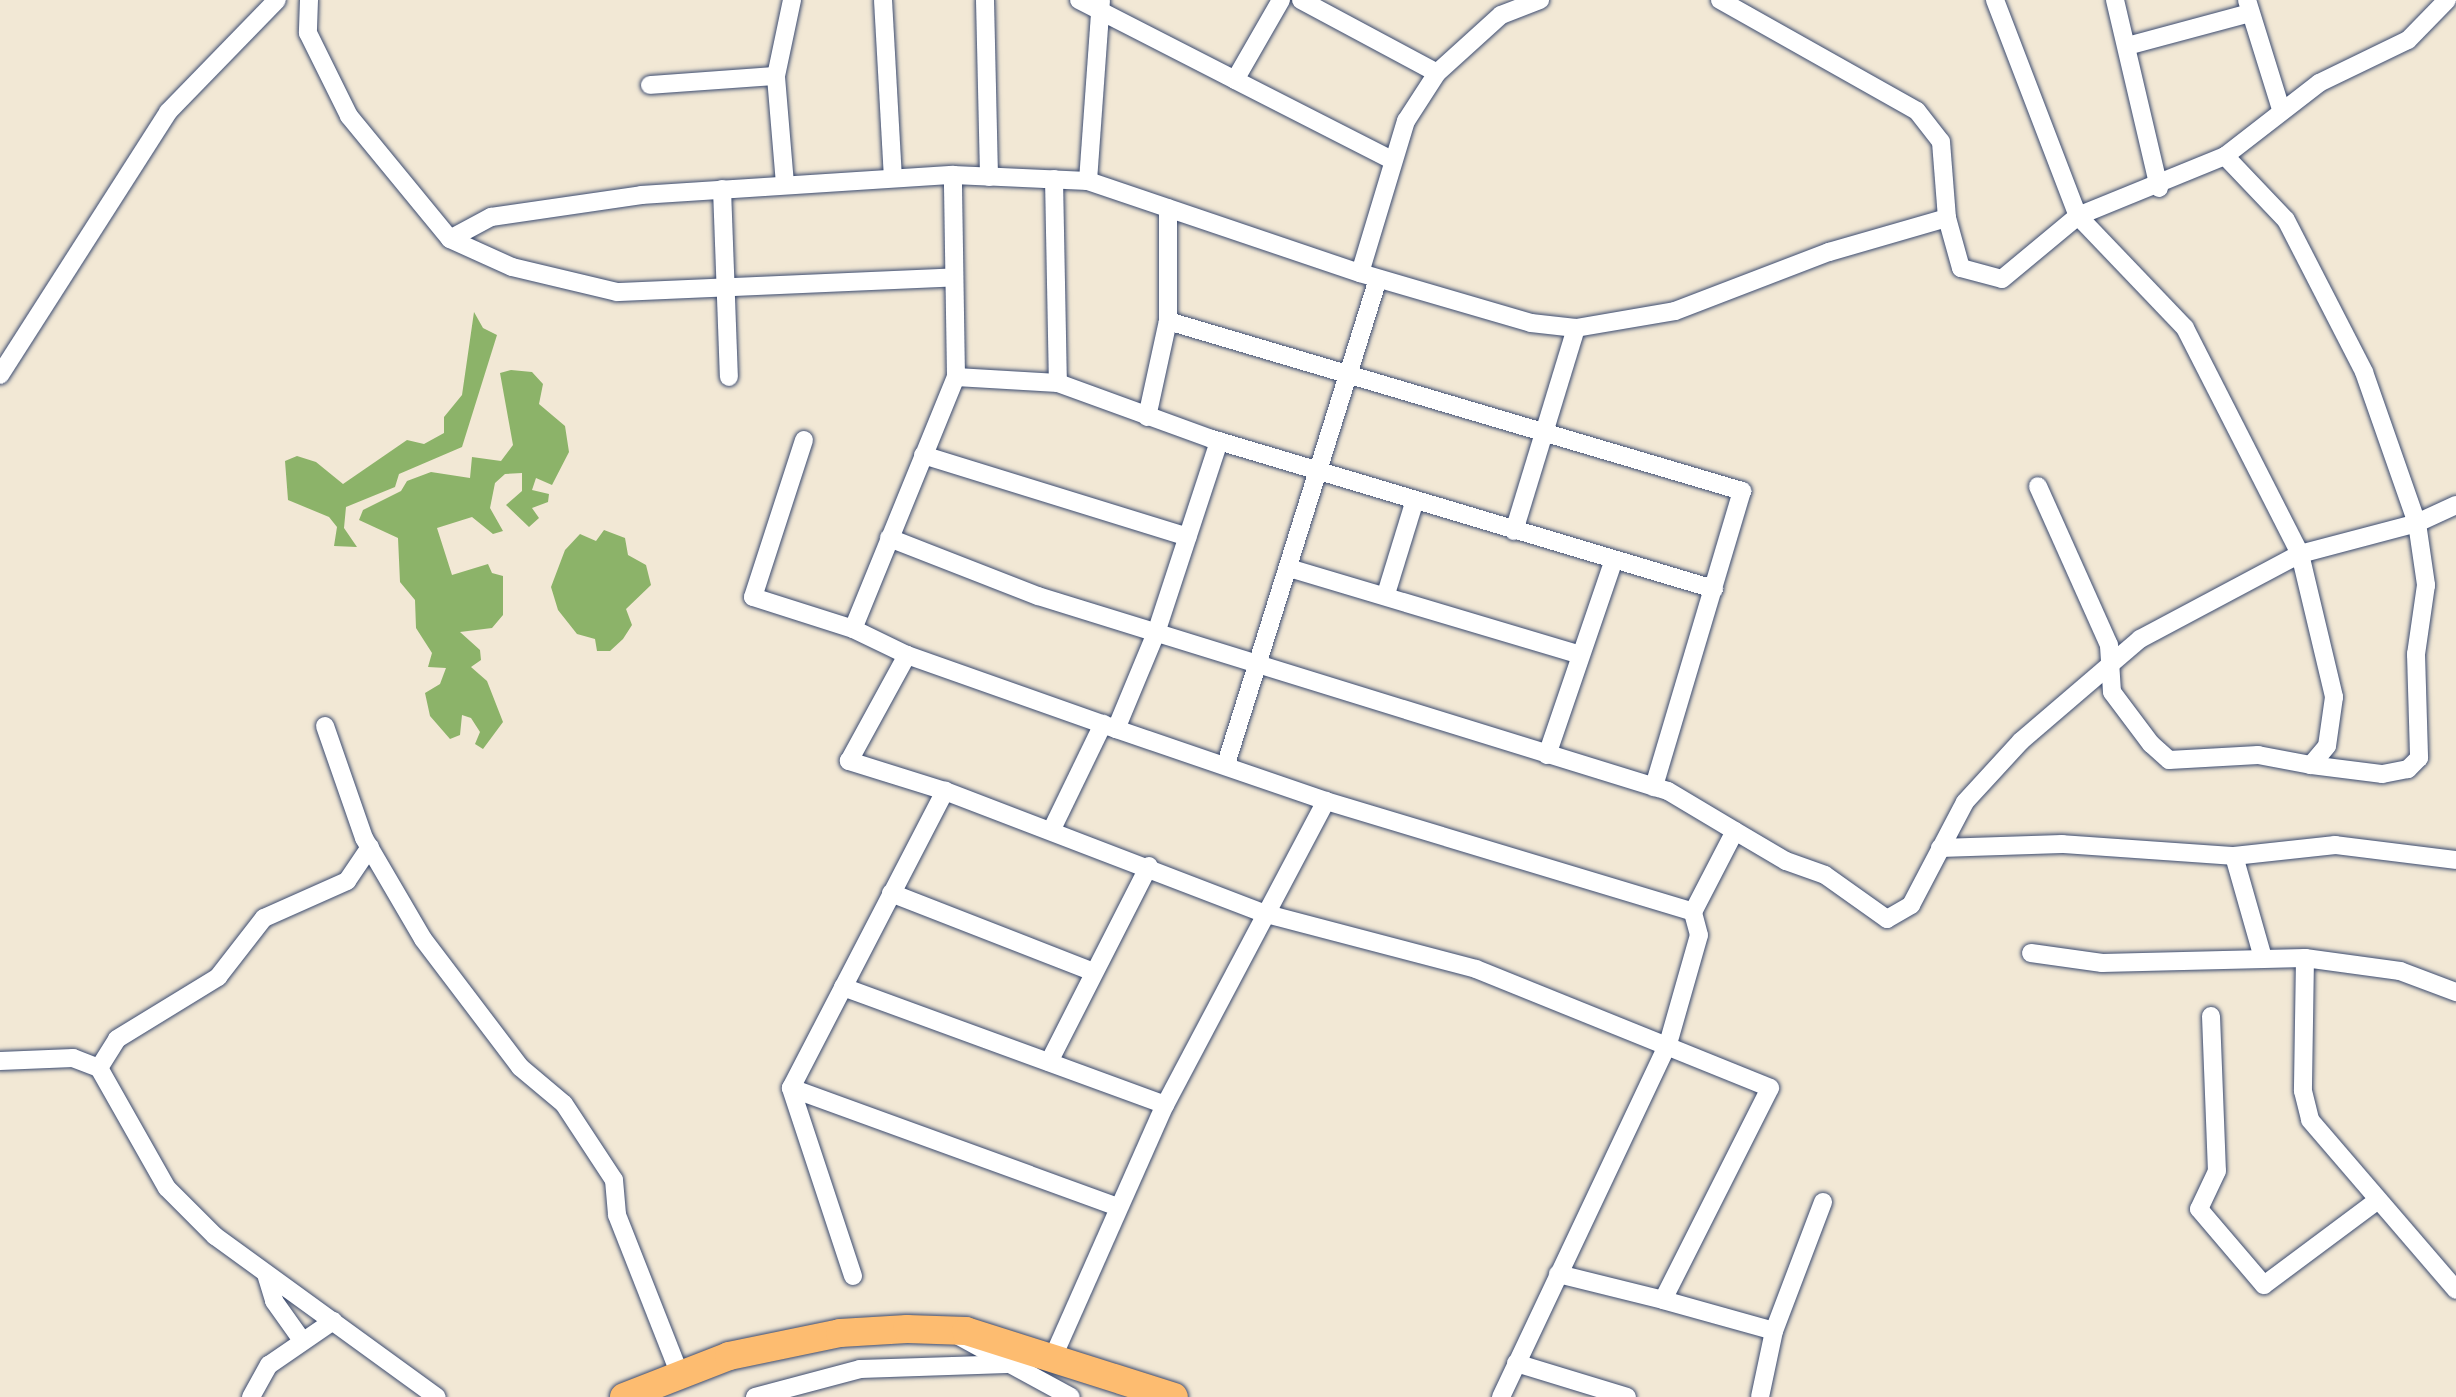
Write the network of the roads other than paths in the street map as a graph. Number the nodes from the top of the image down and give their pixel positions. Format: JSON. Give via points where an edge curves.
{"nodes":[{"id":1,"x":277,"y":0,"type":"edge"},
{"id":2,"x":309,"y":0,"type":"edge"},
{"id":3,"x":792,"y":0,"type":"edge"},
{"id":4,"x":883,"y":0,"type":"edge"},
{"id":5,"x":985,"y":0,"type":"edge"},
{"id":6,"x":1078,"y":0,"type":"edge"},
{"id":7,"x":1281,"y":0,"type":"edge"},
{"id":8,"x":1301,"y":0,"type":"edge"},
{"id":9,"x":1540,"y":0,"type":"edge"},
{"id":10,"x":1720,"y":0,"type":"edge"},
{"id":11,"x":1994,"y":0,"type":"edge"},
{"id":12,"x":2115,"y":0,"type":"edge"},
{"id":13,"x":2448,"y":0,"type":"edge"},
{"id":14,"x":1100,"y":7,"type":"edge"},
{"id":15,"x":1498,"y":7,"type":"edge"},
{"id":16,"x":2249,"y":7,"type":"edge"},
{"id":17,"x":2127,"y":46,"type":"junction"},
{"id":18,"x":1437,"y":74,"type":"junction"},
{"id":19,"x":776,"y":76,"type":"junction"},
{"id":20,"x":1235,"y":80,"type":"junction"},
{"id":21,"x":650,"y":86,"type":"dead end"},
{"id":22,"x":2281,"y":109,"type":"junction"},
{"id":23,"x":2225,"y":156,"type":"junction"},
{"id":24,"x":1392,"y":160,"type":"junction"},
{"id":25,"x":953,"y":175,"type":"junction"},
{"id":26,"x":989,"y":177,"type":"junction"},
{"id":27,"x":893,"y":178,"type":"junction"},
{"id":28,"x":1054,"y":179,"type":"junction"},
{"id":29,"x":1088,"y":181,"type":"junction"},
{"id":30,"x":784,"y":184,"type":"junction"},
{"id":31,"x":2160,"y":188,"type":"junction"},
{"id":32,"x":722,"y":189,"type":"junction"},
{"id":33,"x":1168,"y":208,"type":"junction"},
{"id":34,"x":2078,"y":216,"type":"junction"},
{"id":35,"x":1947,"y":218,"type":"junction"},
{"id":36,"x":450,"y":239,"type":"junction"},
{"id":37,"x":1369,"y":276,"type":"junction"},
{"id":38,"x":954,"y":277,"type":"junction"},
{"id":39,"x":726,"y":287,"type":"junction"},
{"id":40,"x":1168,"y":320,"type":"junction"},
{"id":41,"x":1576,"y":328,"type":"junction"},
{"id":42,"x":1349,"y":373,"type":"junction"},
{"id":43,"x":0,"y":375,"type":"edge"},
{"id":44,"x":729,"y":377,"type":"dead end"},
{"id":45,"x":956,"y":377,"type":"junction"},
{"id":46,"x":1058,"y":383,"type":"junction"},
{"id":47,"x":1147,"y":417,"type":"junction"},
{"id":48,"x":1545,"y":432,"type":"junction"},
{"id":49,"x":804,"y":440,"type":"dead end"},
{"id":50,"x":1219,"y":441,"type":"junction"},
{"id":51,"x":923,"y":455,"type":"junction"},
{"id":52,"x":1319,"y":471,"type":"junction"},
{"id":53,"x":2038,"y":486,"type":"dead end"},
{"id":54,"x":1415,"y":500,"type":"junction"},
{"id":55,"x":2456,"y":504,"type":"edge"},
{"id":56,"x":2418,"y":522,"type":"junction"},
{"id":57,"x":1514,"y":531,"type":"junction"},
{"id":58,"x":1188,"y":537,"type":"junction"},
{"id":59,"x":889,"y":538,"type":"junction"},
{"id":60,"x":2300,"y":554,"type":"junction"},
{"id":61,"x":1613,"y":562,"type":"junction"},
{"id":62,"x":1289,"y":568,"type":"junction"},
{"id":63,"x":1714,"y":589,"type":"junction"},
{"id":64,"x":1386,"y":594,"type":"junction"},
{"id":65,"x":854,"y":629,"type":"junction"},
{"id":66,"x":1156,"y":633,"type":"junction"},
{"id":67,"x":907,"y":655,"type":"junction"},
{"id":68,"x":1580,"y":655,"type":"junction"},
{"id":69,"x":1260,"y":662,"type":"junction"},
{"id":70,"x":2110,"y":663,"type":"junction"},
{"id":71,"x":325,"y":726,"type":"dead end"},
{"id":72,"x":1109,"y":726,"type":"junction"},
{"id":73,"x":1548,"y":756,"type":"junction"},
{"id":74,"x":1226,"y":764,"type":"junction"},
{"id":75,"x":2311,"y":765,"type":"junction"},
{"id":76,"x":1654,"y":787,"type":"junction"},
{"id":77,"x":945,"y":791,"type":"junction"},
{"id":78,"x":1326,"y":801,"type":"junction"},
{"id":79,"x":1052,"y":829,"type":"junction"},
{"id":80,"x":1734,"y":831,"type":"junction"},
{"id":81,"x":370,"y":847,"type":"junction"},
{"id":82,"x":1940,"y":848,"type":"junction"},
{"id":83,"x":2234,"y":856,"type":"junction"},
{"id":84,"x":2456,"y":860,"type":"edge"},
{"id":85,"x":1149,"y":866,"type":"junction"},
{"id":86,"x":891,"y":893,"type":"junction"},
{"id":87,"x":1693,"y":912,"type":"junction"},
{"id":88,"x":1263,"y":913,"type":"junction"},
{"id":89,"x":2031,"y":952,"type":"dead end"},
{"id":90,"x":2264,"y":958,"type":"junction"},
{"id":91,"x":2305,"y":958,"type":"junction"},
{"id":92,"x":1091,"y":971,"type":"junction"},
{"id":93,"x":843,"y":987,"type":"junction"},
{"id":94,"x":2456,"y":992,"type":"edge"},
{"id":95,"x":2211,"y":1016,"type":"dead end"},
{"id":96,"x":1668,"y":1044,"type":"junction"},
{"id":97,"x":0,"y":1061,"type":"edge"},
{"id":98,"x":1049,"y":1062,"type":"junction"},
{"id":99,"x":99,"y":1068,"type":"junction"},
{"id":100,"x":791,"y":1088,"type":"junction"},
{"id":101,"x":1164,"y":1105,"type":"junction"},
{"id":102,"x":2378,"y":1200,"type":"junction"},
{"id":103,"x":1823,"y":1202,"type":"dead end"},
{"id":104,"x":1116,"y":1206,"type":"junction"},
{"id":105,"x":266,"y":1274,"type":"junction"},
{"id":106,"x":1558,"y":1274,"type":"junction"},
{"id":107,"x":853,"y":1276,"type":"dead end"},
{"id":108,"x":2456,"y":1290,"type":"edge"},
{"id":109,"x":1663,"y":1300,"type":"junction"},
{"id":110,"x":333,"y":1321,"type":"junction"},
{"id":111,"x":948,"y":1330,"type":"junction"},
{"id":112,"x":1774,"y":1331,"type":"junction"},
{"id":113,"x":301,"y":1339,"type":"junction"},
{"id":114,"x":1054,"y":1355,"type":"junction"},
{"id":115,"x":1516,"y":1363,"type":"junction"},
{"id":116,"x":1006,"y":1364,"type":"junction"},
{"id":117,"x":678,"y":1372,"type":"junction"},
{"id":118,"x":1059,"y":1394,"type":"edge"},
{"id":119,"x":251,"y":1397,"type":"edge"},
{"id":120,"x":436,"y":1397,"type":"edge"},
{"id":121,"x":624,"y":1397,"type":"edge"},
{"id":122,"x":755,"y":1397,"type":"edge"},
{"id":123,"x":1174,"y":1397,"type":"edge"},
{"id":124,"x":1501,"y":1397,"type":"edge"},
{"id":125,"x":1627,"y":1397,"type":"edge"},
{"id":126,"x":1760,"y":1397,"type":"edge"}],
"edges":[{"from":1,"to":43,"type":"street","via":[[168,112]]},
{"from":2,"to":36,"type":"street","via":[[308,32],[349,116]]},
{"from":3,"to":19,"type":"street"},
{"from":4,"to":27,"type":"street"},
{"from":5,"to":26,"type":"street"},
{"from":6,"to":14,"type":"street"},
{"from":7,"to":20,"type":"street"},
{"from":8,"to":18,"type":"street"},
{"from":9,"to":15,"type":"street"},
{"from":10,"to":35,"type":"street","via":[[1917,111],[1941,142]]},
{"from":11,"to":34,"type":"street"},
{"from":12,"to":17,"type":"street"},
{"from":13,"to":22,"type":"street","via":[[2408,40]]},
{"from":14,"to":20,"type":"street"},
{"from":14,"to":29,"type":"street"},
{"from":15,"to":18,"type":"street"},
{"from":16,"to":17,"type":"street"},
{"from":16,"to":22,"type":"street"},
{"from":17,"to":31,"type":"street"},
{"from":18,"to":24,"type":"street"},
{"from":19,"to":21,"type":"street"},
{"from":19,"to":30,"type":"street"},
{"from":20,"to":24,"type":"street"},
{"from":22,"to":23,"type":"street"},
{"from":23,"to":31,"type":"street"},
{"from":23,"to":56,"type":"street","via":[[2286,220],[2364,372]]},
{"from":24,"to":37,"type":"street"},
{"from":25,"to":26,"type":"street"},
{"from":25,"to":27,"type":"street"},
{"from":25,"to":38,"type":"street"},
{"from":26,"to":28,"type":"street"},
{"from":27,"to":30,"type":"street"},
{"from":28,"to":29,"type":"street"},
{"from":28,"to":46,"type":"street"},
{"from":29,"to":33,"type":"street"},
{"from":30,"to":32,"type":"street"},
{"from":31,"to":34,"type":"street"},
{"from":32,"to":36,"type":"street","via":[[490,217]]},
{"from":32,"to":39,"type":"street"},
{"from":33,"to":37,"type":"street"},
{"from":33,"to":40,"type":"street"},
{"from":34,"to":35,"type":"street","via":[[2002,278],[1960,268]]},
{"from":34,"to":60,"type":"street","via":[[2185,328]]},
{"from":35,"to":41,"type":"street","via":[[1829,252],[1674,311]]},
{"from":36,"to":39,"type":"street","via":[[580,288]]},
{"from":37,"to":41,"type":"street","via":[[1532,324]]},
{"from":37,"to":42,"type":"street"},
{"from":38,"to":39,"type":"street"},
{"from":38,"to":45,"type":"street"},
{"from":39,"to":44,"type":"street"},
{"from":40,"to":42,"type":"street"},
{"from":40,"to":47,"type":"street"},
{"from":41,"to":48,"type":"street"},
{"from":42,"to":48,"type":"street"},
{"from":42,"to":52,"type":"street"},
{"from":45,"to":46,"type":"street"},
{"from":45,"to":51,"type":"street"},
{"from":46,"to":47,"type":"street"},
{"from":47,"to":50,"type":"street"},
{"from":48,"to":57,"type":"street"},
{"from":48,"to":63,"type":"street","via":[[1742,491]]},
{"from":49,"to":65,"type":"street","via":[[753,597]]},
{"from":50,"to":52,"type":"street"},
{"from":50,"to":58,"type":"street"},
{"from":51,"to":58,"type":"street"},
{"from":51,"to":59,"type":"street"},
{"from":52,"to":54,"type":"street"},
{"from":52,"to":62,"type":"street"},
{"from":53,"to":70,"type":"street","via":[[2109,644]]},
{"from":54,"to":57,"type":"street"},
{"from":54,"to":64,"type":"street"},
{"from":55,"to":56,"type":"street"},
{"from":56,"to":60,"type":"street"},
{"from":56,"to":75,"type":"street","via":[[2426,584],[2416,654],[2419,758],[2408,769],[2382,774]]},
{"from":57,"to":61,"type":"street"},
{"from":58,"to":66,"type":"street"},
{"from":59,"to":65,"type":"street"},
{"from":59,"to":66,"type":"street"},
{"from":60,"to":70,"type":"street","via":[[2140,638]]},
{"from":60,"to":75,"type":"street","via":[[2334,698],[2327,746]]},
{"from":61,"to":63,"type":"street"},
{"from":61,"to":68,"type":"street"},
{"from":62,"to":64,"type":"street"},
{"from":62,"to":69,"type":"street"},
{"from":63,"to":76,"type":"street"},
{"from":64,"to":68,"type":"street"},
{"from":65,"to":67,"type":"street"},
{"from":66,"to":69,"type":"street"},
{"from":66,"to":72,"type":"street"},
{"from":67,"to":72,"type":"street"},
{"from":67,"to":77,"type":"street","via":[[849,761]]},
{"from":68,"to":73,"type":"street"},
{"from":69,"to":73,"type":"street"},
{"from":69,"to":74,"type":"street"},
{"from":70,"to":75,"type":"street","via":[[2112,692],[2169,760],[2258,755]]},
{"from":70,"to":82,"type":"street","via":[[1966,802]]},
{"from":71,"to":81,"type":"street"},
{"from":72,"to":74,"type":"street"},
{"from":72,"to":79,"type":"street"},
{"from":73,"to":76,"type":"street"},
{"from":74,"to":78,"type":"street"},
{"from":76,"to":80,"type":"street"},
{"from":77,"to":79,"type":"street"},
{"from":77,"to":86,"type":"street"},
{"from":78,"to":87,"type":"street"},
{"from":78,"to":88,"type":"street"},
{"from":79,"to":85,"type":"street"},
{"from":80,"to":82,"type":"street","via":[[1825,875],[1887,919],[1910,906]]},
{"from":80,"to":87,"type":"street"},
{"from":81,"to":99,"type":"street","via":[[347,881],[264,918],[218,977],[117,1039]]},
{"from":81,"to":117,"type":"street","via":[[423,939],[520,1067],[564,1104],[614,1180],[617,1215]]},
{"from":82,"to":83,"type":"street","via":[[2062,844]]},
{"from":83,"to":84,"type":"street","via":[[2335,845]]},
{"from":83,"to":90,"type":"street"},
{"from":85,"to":88,"type":"street"},
{"from":85,"to":92,"type":"street"},
{"from":86,"to":92,"type":"street"},
{"from":86,"to":93,"type":"street"},
{"from":87,"to":96,"type":"street","via":[[1700,935]]},
{"from":88,"to":96,"type":"street","via":[[1476,969]]},
{"from":88,"to":101,"type":"street"},
{"from":89,"to":90,"type":"street","via":[[2102,963]]},
{"from":90,"to":91,"type":"street"},
{"from":91,"to":94,"type":"street","via":[[2400,971]]},
{"from":91,"to":102,"type":"street","via":[[2303,1091],[2310,1120]]},
{"from":92,"to":98,"type":"street"},
{"from":93,"to":98,"type":"street"},
{"from":93,"to":100,"type":"street"},
{"from":95,"to":102,"type":"street","via":[[2217,1172],[2199,1210],[2264,1284]]},
{"from":96,"to":106,"type":"street"},
{"from":96,"to":109,"type":"street","via":[[1770,1088]]},
{"from":97,"to":99,"type":"street","via":[[73,1058]]},
{"from":98,"to":101,"type":"street"},
{"from":99,"to":105,"type":"street","via":[[167,1188]]},
{"from":100,"to":104,"type":"street"},
{"from":100,"to":107,"type":"street"},
{"from":101,"to":104,"type":"street"},
{"from":102,"to":108,"type":"street"},
{"from":103,"to":112,"type":"street"},
{"from":104,"to":114,"type":"street"},
{"from":105,"to":110,"type":"street"},
{"from":105,"to":113,"type":"street","via":[[274,1301]]},
{"from":106,"to":109,"type":"street"},
{"from":106,"to":115,"type":"street"},
{"from":109,"to":112,"type":"street"},
{"from":110,"to":113,"type":"street"},
{"from":110,"to":120,"type":"street"},
{"from":111,"to":114,"type":"highway"},
{"from":111,"to":116,"type":"street"},
{"from":111,"to":117,"type":"highway","via":[[840,1333]]},
{"from":112,"to":126,"type":"street"},
{"from":113,"to":119,"type":"street","via":[[269,1365]]},
{"from":114,"to":123,"type":"highway"},
{"from":115,"to":124,"type":"street"},
{"from":115,"to":125,"type":"street"},
{"from":116,"to":118,"type":"street"},
{"from":116,"to":122,"type":"street","via":[[860,1369]]},
{"from":117,"to":121,"type":"highway"}]}
